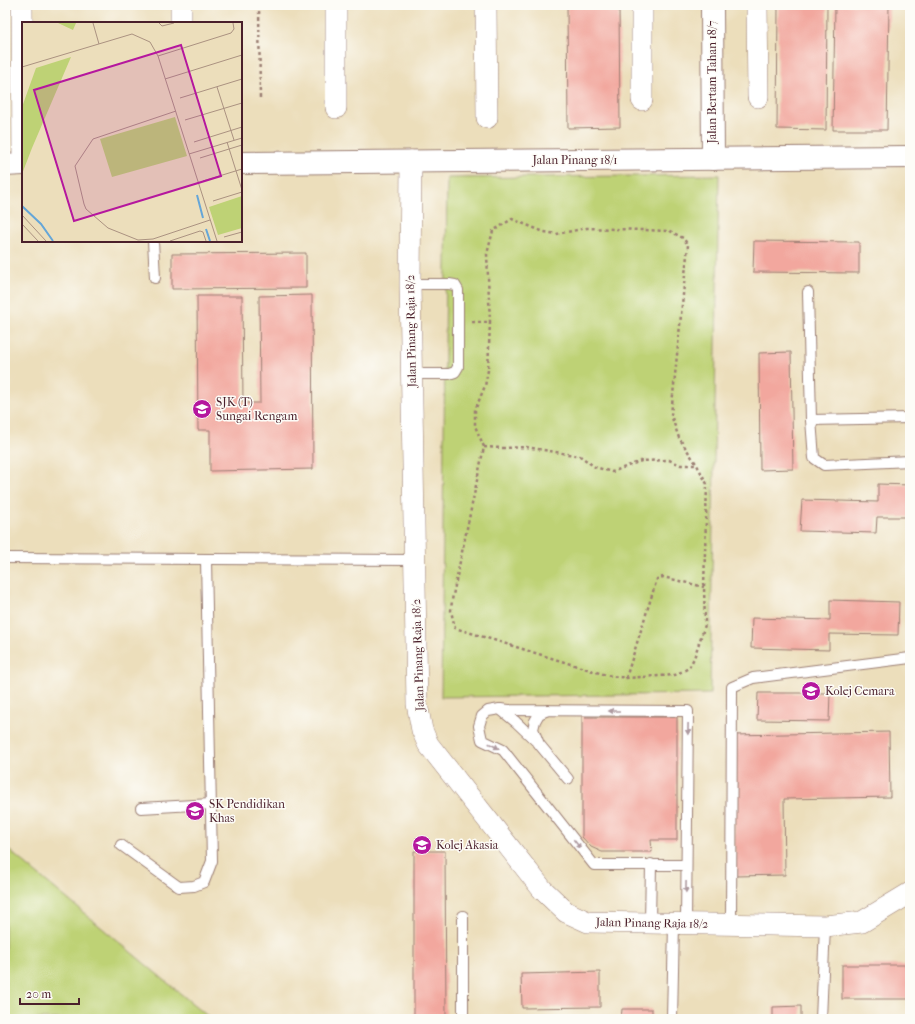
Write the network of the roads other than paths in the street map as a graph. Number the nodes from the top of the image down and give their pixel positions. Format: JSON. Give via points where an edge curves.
{"nodes":[{"id":1,"x":22,"y":5,"type":"edge"},
{"id":2,"x":181,"y":5,"type":"edge"},
{"id":3,"x":336,"y":5,"type":"edge"},
{"id":4,"x":486,"y":5,"type":"edge"},
{"id":5,"x":642,"y":5,"type":"edge"},
{"id":6,"x":712,"y":5,"type":"edge"},
{"id":7,"x":757,"y":5,"type":"edge"},
{"id":8,"x":22,"y":22,"type":"edge"},
{"id":9,"x":181,"y":22,"type":"edge"},
{"id":10,"x":758,"y":97,"type":"dead end"},
{"id":11,"x":642,"y":100,"type":"dead end"},
{"id":12,"x":336,"y":108,"type":"dead end"},
{"id":13,"x":487,"y":118,"type":"dead end"},
{"id":14,"x":910,"y":157,"type":"edge"},
{"id":15,"x":712,"y":159,"type":"junction"},
{"id":16,"x":411,"y":161,"type":"junction"},
{"id":17,"x":242,"y":163,"type":"edge"},
{"id":18,"x":22,"y":164,"type":"edge"},
{"id":19,"x":5,"y":166,"type":"edge"},
{"id":20,"x":153,"y":242,"type":"edge"},
{"id":21,"x":154,"y":278,"type":"dead end"},
{"id":22,"x":410,"y":284,"type":"junction"},
{"id":23,"x":808,"y":292,"type":"dead end"},
{"id":24,"x":412,"y":374,"type":"junction"},
{"id":25,"x":910,"y":418,"type":"edge"},
{"id":26,"x":811,"y":420,"type":"junction"},
{"id":27,"x":910,"y":461,"type":"edge"},
{"id":28,"x":5,"y":558,"type":"edge"},
{"id":29,"x":206,"y":559,"type":"junction"},
{"id":30,"x":415,"y":560,"type":"junction"},
{"id":31,"x":910,"y":658,"type":"edge"},
{"id":32,"x":500,"y":709,"type":"junction"},
{"id":33,"x":548,"y":710,"type":"junction"},
{"id":34,"x":539,"y":744,"type":"junction"},
{"id":35,"x":568,"y":779,"type":"dead end"},
{"id":36,"x":211,"y":804,"type":"junction"},
{"id":37,"x":141,"y":808,"type":"dead end"},
{"id":38,"x":120,"y":845,"type":"dead end"},
{"id":39,"x":651,"y":864,"type":"junction"},
{"id":40,"x":686,"y":865,"type":"junction"},
{"id":41,"x":910,"y":893,"type":"edge"},
{"id":42,"x":463,"y":916,"type":"dead end"},
{"id":43,"x":650,"y":923,"type":"junction"},
{"id":44,"x":680,"y":924,"type":"junction"},
{"id":45,"x":731,"y":925,"type":"junction"},
{"id":46,"x":824,"y":926,"type":"junction"},
{"id":47,"x":463,"y":1019,"type":"edge"},
{"id":48,"x":672,"y":1019,"type":"edge"},
{"id":49,"x":821,"y":1019,"type":"edge"}],
"edges":[{"from":1,"to":8,"type":"street"},
{"from":2,"to":9,"type":"street"},
{"from":3,"to":12,"type":"street"},
{"from":4,"to":13,"type":"street"},
{"from":5,"to":11,"type":"street"},
{"from":6,"to":15,"type":"street","name":"Jalan Bertam Tahan 18/7"},
{"from":7,"to":10,"type":"street"},
{"from":14,"to":15,"type":"street","name":"Jalan Pinang 18/1"},
{"from":15,"to":16,"type":"street","name":"Jalan Pinang 18/1"},
{"from":16,"to":17,"type":"street","name":"Jalan Pinang 18/1"},
{"from":16,"to":22,"type":"street","name":"Jalan Pinang Raja 18/2"},
{"from":18,"to":19,"type":"street"},
{"from":20,"to":21,"type":"lane"},
{"from":22,"to":24,"type":"street","name":"Jalan Pinang Raja 18/2"},
{"from":22,"to":24,"type":"lane","via":[[449,284],[455,285],[458,290],[458,367],[455,372],[449,374]]},
{"from":23,"to":26,"type":"lane"},
{"from":24,"to":30,"type":"street","name":"Jalan Pinang Raja 18/2"},
{"from":25,"to":26,"type":"lane"},
{"from":26,"to":27,"type":"lane","via":[[814,458],[824,465]]},
{"from":28,"to":29,"type":"lane"},
{"from":29,"to":30,"type":"lane"},
{"from":29,"to":36,"type":"lane"},
{"from":30,"to":43,"type":"street","name":"Jalan Pinang Raja 18/2","via":[[417,704],[422,730],[428,744],[542,889],[566,912],[588,922]]},
{"from":31,"to":45,"type":"lane","via":[[753,678],[732,687]]},
{"from":32,"to":33,"type":"lane"},
{"from":32,"to":34,"type":"lane"},
{"from":32,"to":39,"type":"lane","one_way":true,"via":[[488,711],[482,716],[479,726],[482,740],[503,750],[594,865]]},
{"from":33,"to":34,"type":"lane","via":[[539,714],[535,721],[533,729]]},
{"from":33,"to":40,"type":"lane","via":[[688,711]]},
{"from":34,"to":35,"type":"lane"},
{"from":36,"to":37,"type":"lane"},
{"from":36,"to":38,"type":"lane","via":[[212,861],[204,882],[194,886],[179,886]]},
{"from":39,"to":40,"type":"lane"},
{"from":39,"to":43,"type":"lane"},
{"from":40,"to":44,"type":"lane","one_way":true},
{"from":41,"to":46,"type":"street","name":"Jalan Pinang Raja 18/2","via":[[862,922]]},
{"from":42,"to":47,"type":"lane"},
{"from":43,"to":44,"type":"street","name":"Jalan Pinang Raja 18/2"},
{"from":44,"to":45,"type":"street","name":"Jalan Pinang Raja 18/2"},
{"from":44,"to":48,"type":"lane"},
{"from":45,"to":46,"type":"street","name":"Jalan Pinang Raja 18/2"},
{"from":46,"to":49,"type":"lane"}]}
